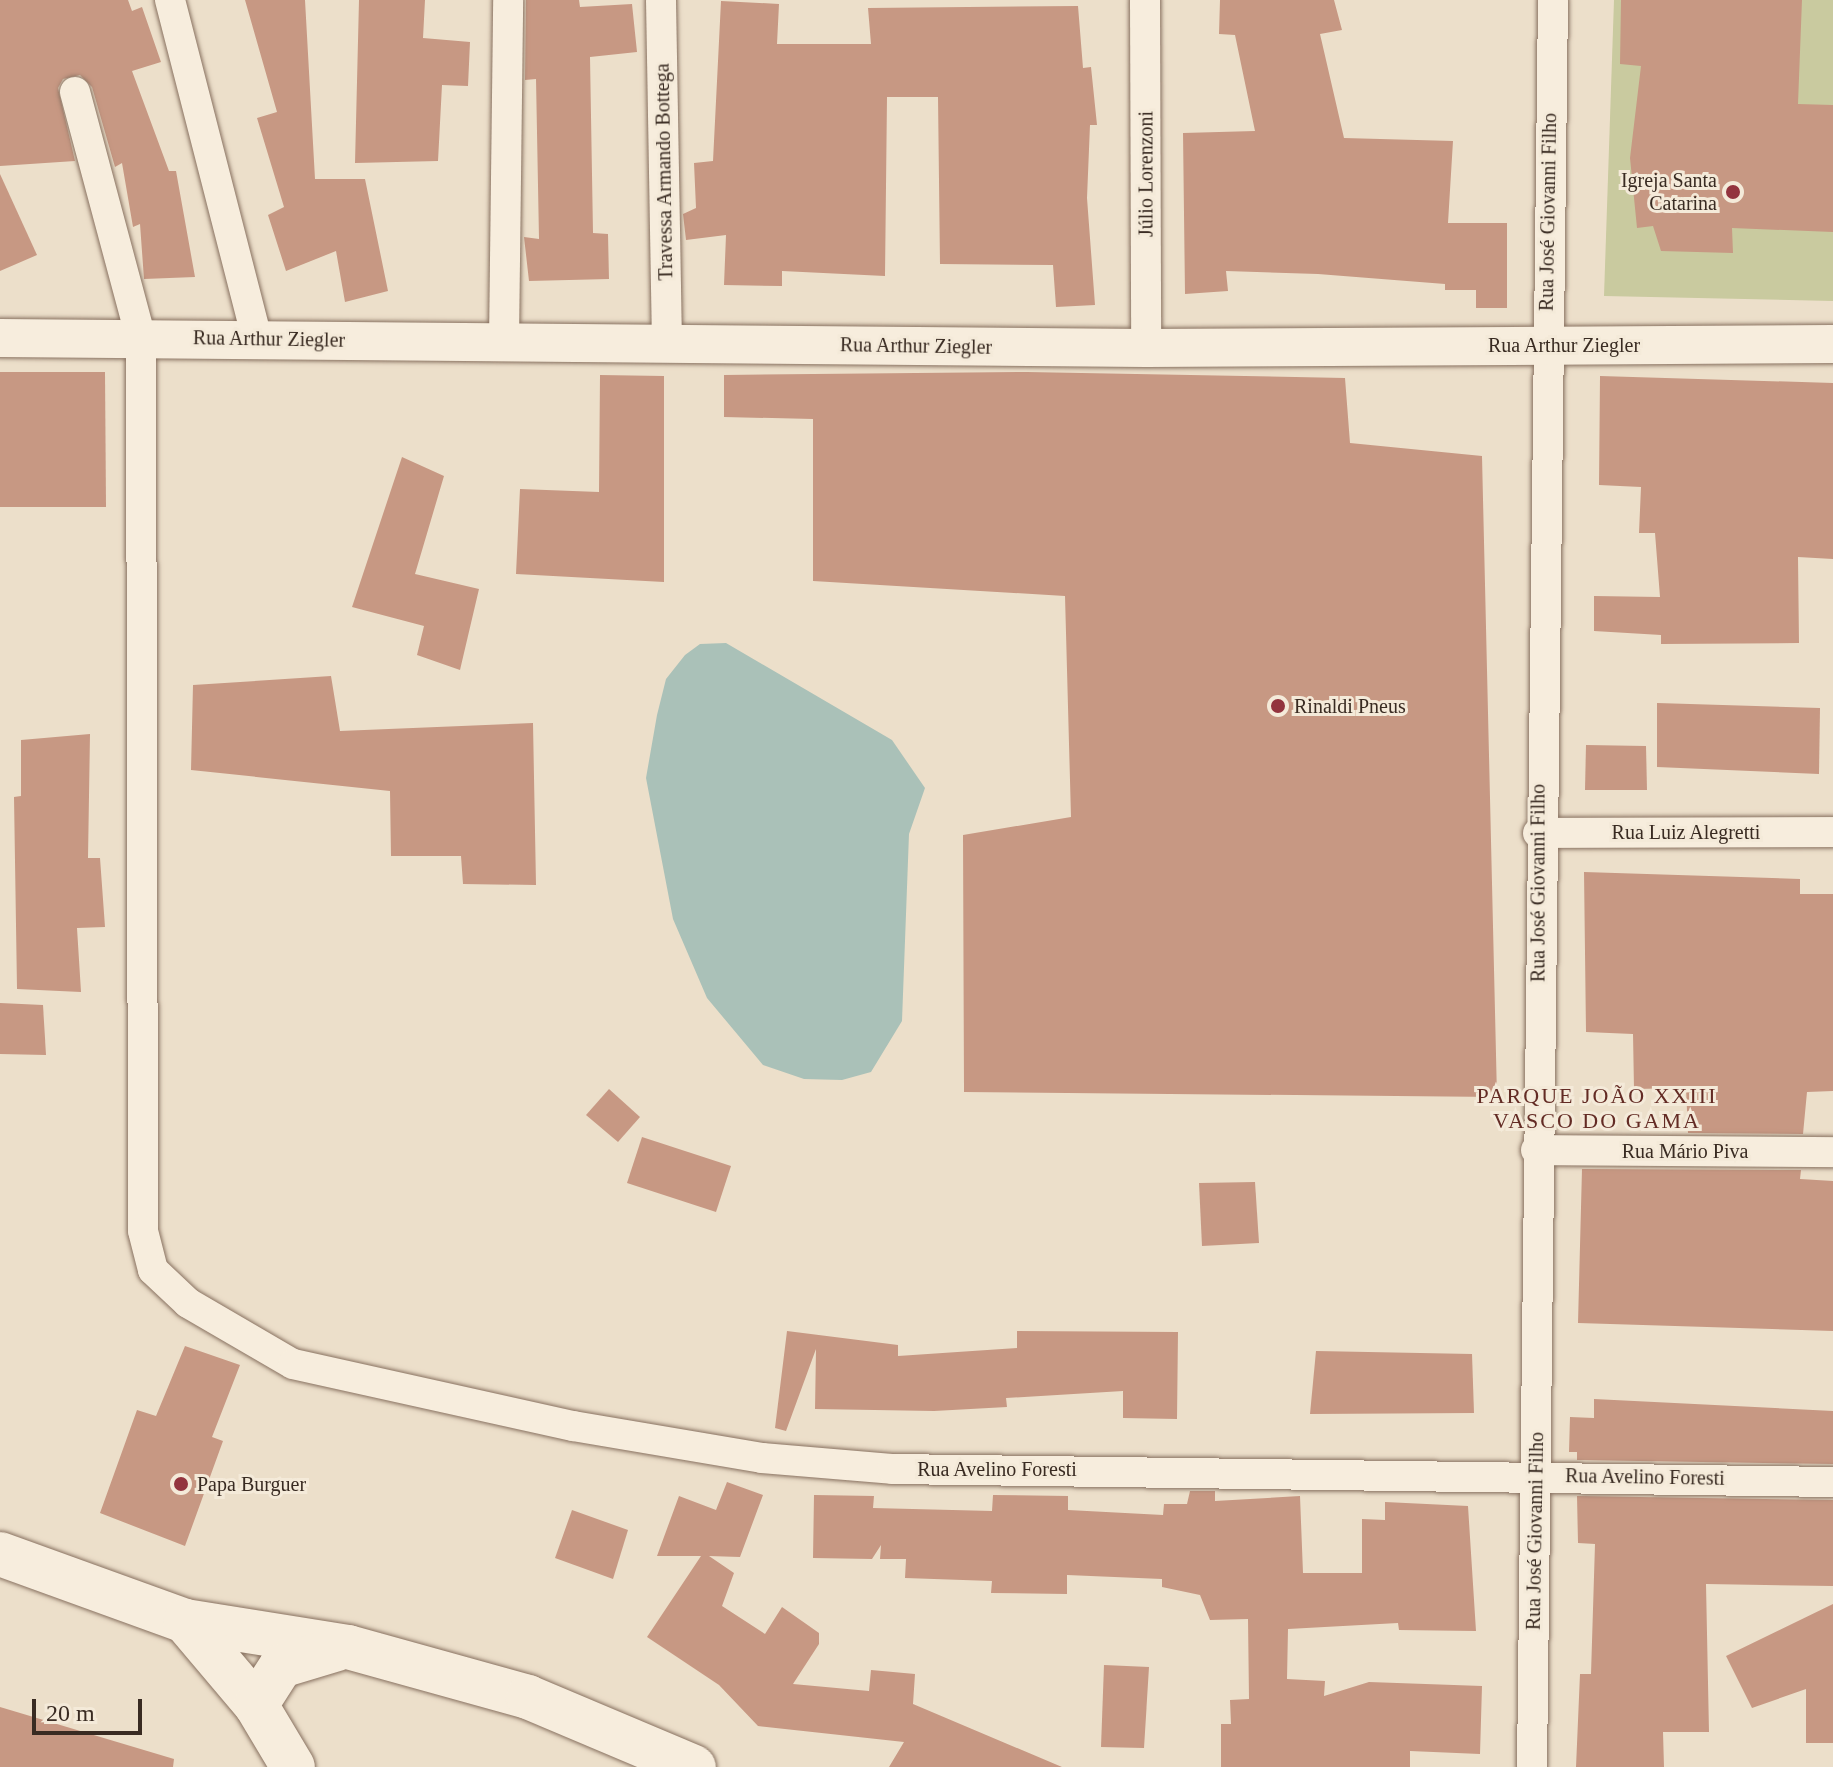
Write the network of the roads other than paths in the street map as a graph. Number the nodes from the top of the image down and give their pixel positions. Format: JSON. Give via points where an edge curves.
{"nodes":[{"id":1,"x":170,"y":0,"type":"edge"},
{"id":2,"x":508,"y":0,"type":"edge"},
{"id":3,"x":661,"y":0,"type":"edge"},
{"id":4,"x":1145,"y":0,"type":"edge"},
{"id":5,"x":1553,"y":0,"type":"edge"},
{"id":6,"x":75,"y":92,"type":"dead end"},
{"id":7,"x":0,"y":338,"type":"edge"},
{"id":8,"x":141,"y":338,"type":"junction"},
{"id":9,"x":257,"y":338,"type":"junction"},
{"id":10,"x":504,"y":342,"type":"junction"},
{"id":11,"x":667,"y":344,"type":"junction"},
{"id":12,"x":1833,"y":344,"type":"edge"},
{"id":13,"x":1545,"y":345,"type":"junction"},
{"id":14,"x":1146,"y":348,"type":"junction"},
{"id":15,"x":1833,"y":832,"type":"edge"},
{"id":16,"x":1538,"y":833,"type":"junction"},
{"id":17,"x":1536,"y":1150,"type":"junction"},
{"id":18,"x":1833,"y":1152,"type":"edge"},
{"id":19,"x":1535,"y":1475,"type":"junction"},
{"id":20,"x":1833,"y":1482,"type":"edge"},
{"id":21,"x":0,"y":1554,"type":"edge"},
{"id":22,"x":185,"y":1621,"type":"junction"},
{"id":23,"x":348,"y":1647,"type":"junction"},
{"id":24,"x":256,"y":1705,"type":"junction"},
{"id":25,"x":293,"y":1767,"type":"edge"},
{"id":26,"x":694,"y":1767,"type":"edge"},
{"id":27,"x":1532,"y":1767,"type":"edge"}],
"edges":[{"from":1,"to":9,"type":"street"},
{"from":2,"to":10,"type":"street"},
{"from":3,"to":11,"type":"street","name":"Travessa Armando Bottega"},
{"from":4,"to":14,"type":"street","name":"Júlio Lorenzoni"},
{"from":5,"to":13,"type":"street","name":"Rua José Giovanni Filho"},
{"from":6,"to":8,"type":"street","name":"Rua Avelino Foresti"},
{"from":7,"to":8,"type":"street","name":"Rua Arthur Ziegler"},
{"from":8,"to":9,"type":"street","name":"Rua Arthur Ziegler"},
{"from":8,"to":19,"type":"street","name":"Rua Avelino Foresti","via":[[143,1231],[153,1270],[188,1303],[293,1364],[573,1426],[762,1458],[892,1469]]},
{"from":9,"to":10,"type":"street","name":"Rua Arthur Ziegler"},
{"from":10,"to":11,"type":"street","name":"Rua Arthur Ziegler"},
{"from":11,"to":14,"type":"street","name":"Rua Arthur Ziegler"},
{"from":12,"to":13,"type":"street","name":"Rua Arthur Ziegler"},
{"from":13,"to":14,"type":"street","name":"Rua Arthur Ziegler"},
{"from":13,"to":16,"type":"street","name":"Rua José Giovanni Filho"},
{"from":15,"to":16,"type":"street","name":"Rua Luiz Alegretti"},
{"from":16,"to":17,"type":"street","name":"Rua José Giovanni Filho"},
{"from":17,"to":18,"type":"street","name":"Rua Mário Piva"},
{"from":17,"to":19,"type":"street","name":"Rua José Giovanni Filho"},
{"from":19,"to":20,"type":"street","name":"Rua Avelino Foresti"},
{"from":19,"to":27,"type":"street","name":"Rua José Giovanni Filho"},
{"from":21,"to":22,"type":"main road"},
{"from":22,"to":23,"type":"main road"},
{"from":22,"to":24,"type":"main road"},
{"from":23,"to":24,"type":"main road","via":[[281,1666]]},
{"from":23,"to":26,"type":"main road","via":[[528,1697]]},
{"from":24,"to":25,"type":"main road"}]}
